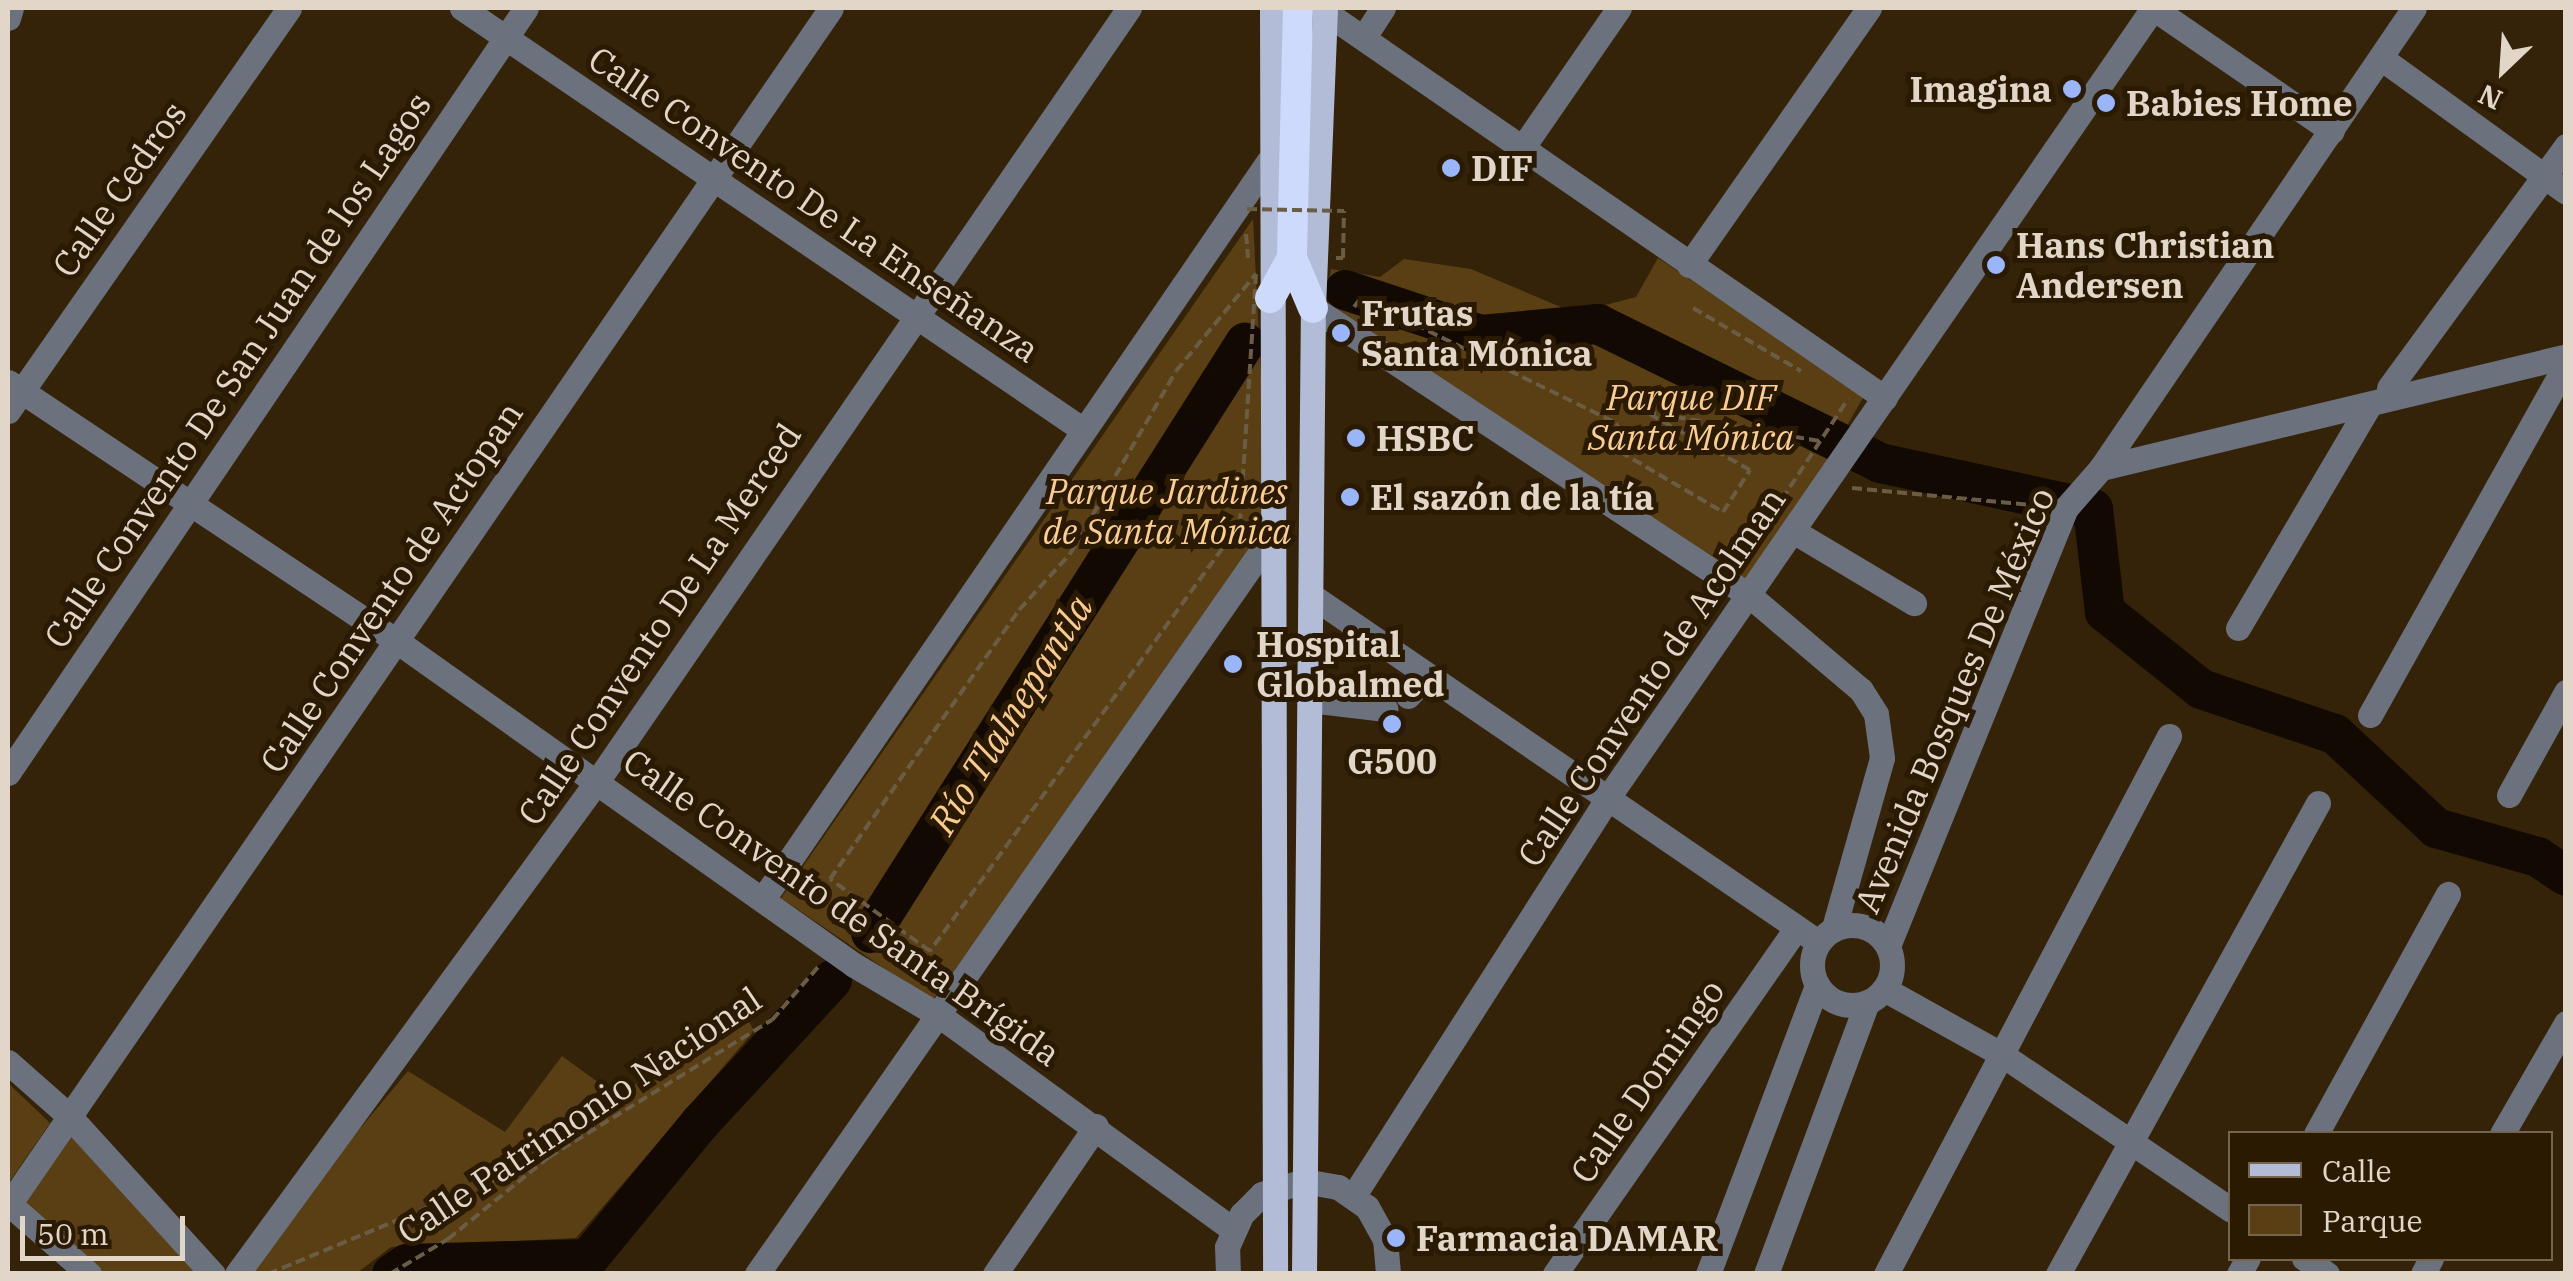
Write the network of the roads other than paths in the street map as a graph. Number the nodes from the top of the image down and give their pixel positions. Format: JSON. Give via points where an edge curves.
{"nodes":[{"id":1,"x":11,"y":8,"type":"edge"},
{"id":2,"x":289,"y":8,"type":"edge"},
{"id":3,"x":462,"y":8,"type":"edge"},
{"id":4,"x":526,"y":8,"type":"edge"},
{"id":5,"x":831,"y":8,"type":"edge"},
{"id":6,"x":1129,"y":8,"type":"edge"},
{"id":7,"x":1272,"y":8,"type":"edge"},
{"id":8,"x":1383,"y":8,"type":"edge"},
{"id":9,"x":1619,"y":8,"type":"edge"},
{"id":10,"x":1869,"y":8,"type":"edge"},
{"id":11,"x":2153,"y":8,"type":"edge"},
{"id":12,"x":2414,"y":8,"type":"edge"},
{"id":13,"x":1311,"y":9,"type":"edge"},
{"id":14,"x":8,"y":18,"type":"edge"},
{"id":15,"x":506,"y":36,"type":"junction"},
{"id":16,"x":1364,"y":37,"type":"junction"},
{"id":17,"x":2381,"y":58,"type":"junction"},
{"id":18,"x":2332,"y":131,"type":"junction"},
{"id":19,"x":2566,"y":146,"type":"edge"},
{"id":20,"x":1523,"y":147,"type":"junction"},
{"id":21,"x":1268,"y":162,"type":"junction"},
{"id":22,"x":712,"y":176,"type":"junction"},
{"id":23,"x":2555,"y":185,"type":"edge"},
{"id":24,"x":1292,"y":258,"type":"junction"},
{"id":25,"x":1689,"y":265,"type":"junction"},
{"id":26,"x":1270,"y":298,"type":"junction"},
{"id":27,"x":1313,"y":308,"type":"junction"},
{"id":28,"x":914,"y":312,"type":"junction"},
{"id":29,"x":2566,"y":356,"type":"edge"},
{"id":30,"x":2566,"y":364,"type":"edge"},
{"id":31,"x":2389,"y":388,"type":"dead end"},
{"id":32,"x":12,"y":395,"type":"edge"},
{"id":33,"x":1885,"y":398,"type":"junction"},
{"id":34,"x":2368,"y":406,"type":"junction"},
{"id":35,"x":1082,"y":430,"type":"junction"},
{"id":36,"x":2094,"y":475,"type":"junction"},
{"id":37,"x":184,"y":504,"type":"junction"},
{"id":38,"x":1794,"y":531,"type":"junction"},
{"id":39,"x":1274,"y":533,"type":"junction"},
{"id":40,"x":1312,"y":596,"type":"junction"},
{"id":41,"x":1750,"y":596,"type":"junction"},
{"id":42,"x":1914,"y":603,"type":"dead end"},
{"id":43,"x":2238,"y":628,"type":"dead end"},
{"id":44,"x":398,"y":642,"type":"junction"},
{"id":45,"x":1427,"y":675,"type":"junction"},
{"id":46,"x":2566,"y":692,"type":"edge"},
{"id":47,"x":1310,"y":700,"type":"junction"},
{"id":48,"x":2370,"y":715,"type":"dead end"},
{"id":49,"x":2169,"y":736,"type":"dead end"},
{"id":50,"x":8,"y":772,"type":"edge"},
{"id":51,"x":598,"y":780,"type":"junction"},
{"id":52,"x":2509,"y":795,"type":"dead end"},
{"id":53,"x":1606,"y":798,"type":"junction"},
{"id":54,"x":2318,"y":803,"type":"dead end"},
{"id":55,"x":2448,"y":894,"type":"dead end"},
{"id":56,"x":765,"y":896,"type":"junction"},
{"id":57,"x":1796,"y":928,"type":"junction"},
{"id":58,"x":1826,"y":935,"type":"junction"},
{"id":59,"x":1888,"y":946,"type":"junction"},
{"id":60,"x":1817,"y":984,"type":"junction"},
{"id":61,"x":1876,"y":996,"type":"junction"},
{"id":62,"x":940,"y":1016,"type":"junction"},
{"id":63,"x":2566,"y":1023,"type":"edge"},
{"id":64,"x":2001,"y":1054,"type":"junction"},
{"id":65,"x":8,"y":1062,"type":"edge"},
{"id":66,"x":69,"y":1116,"type":"junction"},
{"id":67,"x":1096,"y":1126,"type":"junction"},
{"id":68,"x":2318,"y":1131,"type":"edge"},
{"id":69,"x":2504,"y":1131,"type":"edge"},
{"id":70,"x":2130,"y":1140,"type":"junction"},
{"id":71,"x":1304,"y":1181,"type":"junction"},
{"id":72,"x":1277,"y":1186,"type":"junction"},
{"id":73,"x":1354,"y":1195,"type":"junction"},
{"id":74,"x":8,"y":1204,"type":"edge"},
{"id":75,"x":2228,"y":1208,"type":"edge"},
{"id":76,"x":1233,"y":1230,"type":"junction"},
{"id":77,"x":89,"y":1274,"type":"edge"},
{"id":78,"x":212,"y":1274,"type":"edge"},
{"id":79,"x":237,"y":1274,"type":"edge"},
{"id":80,"x":757,"y":1274,"type":"edge"},
{"id":81,"x":996,"y":1274,"type":"edge"},
{"id":82,"x":1228,"y":1274,"type":"edge"},
{"id":83,"x":1276,"y":1274,"type":"edge"},
{"id":84,"x":1304,"y":1274,"type":"edge"},
{"id":85,"x":1388,"y":1274,"type":"edge"},
{"id":86,"x":1555,"y":1274,"type":"edge"},
{"id":87,"x":1708,"y":1274,"type":"edge"},
{"id":88,"x":1766,"y":1274,"type":"edge"},
{"id":89,"x":1886,"y":1274,"type":"edge"},
{"id":90,"x":2058,"y":1274,"type":"edge"}],
"edges":[{"from":1,"to":14,"type":"street"},
{"from":2,"to":32,"type":"street","name":"Calle Cedros"},
{"from":3,"to":15,"type":"street","name":"Calle Convento De La Enseñanza"},
{"from":4,"to":15,"type":"street","name":"Calle Convento De San Juan de los Lagos"},
{"from":5,"to":22,"type":"street","name":"Calle Convento de Actopan"},
{"from":6,"to":28,"type":"street","name":"Calle Convento De La Merced"},
{"from":7,"to":21,"type":"main road"},
{"from":8,"to":16,"type":"street"},
{"from":9,"to":20,"type":"street"},
{"from":10,"to":25,"type":"street"},
{"from":11,"to":18,"type":"street"},
{"from":11,"to":33,"type":"street","name":"Calle Convento de Acolman"},
{"from":12,"to":17,"type":"street","name":"Avenida Bosques De México"},
{"from":13,"to":16,"type":"street"},
{"from":13,"to":24,"type":"highway"},
{"from":13,"to":27,"type":"main road"},
{"from":15,"to":22,"type":"street","name":"Calle Convento De La Enseñanza"},
{"from":15,"to":37,"type":"street","name":"Calle Convento De San Juan de los Lagos"},
{"from":16,"to":20,"type":"street"},
{"from":17,"to":18,"type":"street","name":"Avenida Bosques De México"},
{"from":17,"to":23,"type":"street"},
{"from":18,"to":36,"type":"street","name":"Avenida Bosques De México"},
{"from":19,"to":23,"type":"street"},
{"from":20,"to":25,"type":"street"},
{"from":21,"to":26,"type":"main road"},
{"from":21,"to":35,"type":"street"},
{"from":22,"to":28,"type":"street","name":"Calle Convento De La Enseñanza"},
{"from":22,"to":44,"type":"street","name":"Calle Convento de Actopan"},
{"from":23,"to":31,"type":"street"},
{"from":24,"to":26,"type":"highway"},
{"from":24,"to":27,"type":"highway"},
{"from":25,"to":33,"type":"street"},
{"from":26,"to":39,"type":"main road"},
{"from":27,"to":40,"type":"main road"},
{"from":27,"to":41,"type":"street"},
{"from":28,"to":35,"type":"street","name":"Calle Convento De La Enseñanza"},
{"from":28,"to":51,"type":"street","name":"Calle Convento De La Merced"},
{"from":29,"to":34,"type":"street"},
{"from":30,"to":48,"type":"street"},
{"from":32,"to":37,"type":"street","name":"Calle Convento de Santa Brígida"},
{"from":33,"to":38,"type":"street","name":"Calle Convento de Acolman"},
{"from":34,"to":36,"type":"street"},
{"from":34,"to":43,"type":"street"},
{"from":35,"to":56,"type":"street"},
{"from":36,"to":59,"type":"street","name":"Avenida Bosques De México","via":[[2066,508]]},
{"from":37,"to":44,"type":"street","name":"Calle Convento de Santa Brígida"},
{"from":37,"to":50,"type":"street","name":"Calle Convento De San Juan de los Lagos"},
{"from":38,"to":41,"type":"street","name":"Calle Convento de Acolman"},
{"from":38,"to":42,"type":"street"},
{"from":39,"to":62,"type":"street"},
{"from":39,"to":72,"type":"main road"},
{"from":40,"to":45,"type":"street"},
{"from":40,"to":47,"type":"main road"},
{"from":41,"to":53,"type":"street","name":"Calle Convento de Acolman"},
{"from":41,"to":58,"type":"street","via":[[1860,690],[1882,737]]},
{"from":44,"to":51,"type":"street","name":"Calle Convento de Santa Brígida"},
{"from":44,"to":66,"type":"street","name":"Calle Convento de Actopan"},
{"from":45,"to":47,"type":"street","via":[[1396,702]]},
{"from":45,"to":53,"type":"street"},
{"from":46,"to":52,"type":"street"},
{"from":47,"to":71,"type":"main road"},
{"from":49,"to":64,"type":"street"},
{"from":51,"to":56,"type":"street","name":"Calle Convento de Santa Brígida"},
{"from":51,"to":79,"type":"street","name":"Calle Convento De La Merced"},
{"from":53,"to":57,"type":"street"},
{"from":53,"to":73,"type":"street","name":"Calle Convento de Acolman"},
{"from":54,"to":70,"type":"street"},
{"from":55,"to":68,"type":"street"},
{"from":56,"to":62,"type":"street","name":"Calle Convento de Santa Brígida","via":[[843,957]]},
{"from":57,"to":58,"type":"street"},
{"from":57,"to":86,"type":"street","name":"Calle Domingo"},
{"from":58,"to":59,"type":"street","via":[[1865,926]]},
{"from":58,"to":60,"type":"street","via":[[1811,963]]},
{"from":59,"to":61,"type":"street","via":[[1892,966]]},
{"from":60,"to":61,"type":"street","via":[[1841,1004]]},
{"from":60,"to":87,"type":"street"},
{"from":61,"to":64,"type":"street"},
{"from":61,"to":88,"type":"street"},
{"from":62,"to":67,"type":"street","name":"Calle Convento de Santa Brígida"},
{"from":62,"to":80,"type":"street"},
{"from":63,"to":69,"type":"street"},
{"from":64,"to":70,"type":"street"},
{"from":64,"to":89,"type":"street"},
{"from":65,"to":66,"type":"street"},
{"from":66,"to":74,"type":"street","name":"Calle Convento de Actopan"},
{"from":66,"to":78,"type":"street"},
{"from":67,"to":76,"type":"street","name":"Calle Convento de Santa Brígida"},
{"from":67,"to":81,"type":"street"},
{"from":70,"to":75,"type":"street"},
{"from":70,"to":90,"type":"street"},
{"from":71,"to":72,"type":"street"},
{"from":71,"to":73,"type":"street"},
{"from":71,"to":84,"type":"main road"},
{"from":72,"to":76,"type":"street","via":[[1248,1206]]},
{"from":72,"to":83,"type":"main road"},
{"from":73,"to":85,"type":"street","via":[[1378,1222]]},
{"from":74,"to":77,"type":"street"},
{"from":76,"to":82,"type":"street"}]}
